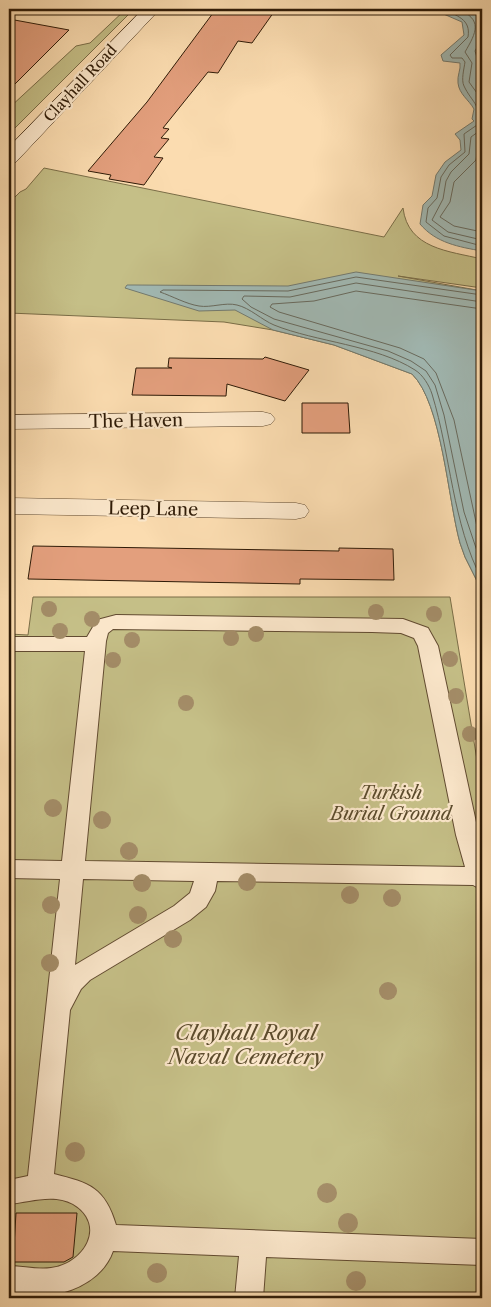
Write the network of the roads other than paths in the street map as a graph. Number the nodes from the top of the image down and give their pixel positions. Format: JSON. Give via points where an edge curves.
{"nodes":[{"id":1,"x":152,"y":9,"type":"edge"},
{"id":2,"x":9,"y":158,"type":"edge"},
{"id":3,"x":263,"y":419,"type":"dead end"},
{"id":4,"x":9,"y":422,"type":"edge"},
{"id":5,"x":9,"y":506,"type":"edge"},
{"id":6,"x":296,"y":511,"type":"dead end"},
{"id":7,"x":9,"y":644,"type":"edge"},
{"id":8,"x":96,"y":644,"type":"junction"},
{"id":9,"x":9,"y":869,"type":"edge"},
{"id":10,"x":74,"y":870,"type":"junction"},
{"id":11,"x":207,"y":872,"type":"junction"},
{"id":12,"x":480,"y":878,"type":"edge"},
{"id":13,"x":56,"y":1035,"type":"junction"},
{"id":14,"x":40,"y":1186,"type":"junction"},
{"id":15,"x":9,"y":1192,"type":"edge"},
{"id":16,"x":104,"y":1238,"type":"junction"},
{"id":17,"x":253,"y":1244,"type":"junction"},
{"id":18,"x":482,"y":1252,"type":"edge"},
{"id":19,"x":10,"y":1284,"type":"edge"},
{"id":20,"x":249,"y":1298,"type":"edge"}],
"edges":[{"from":1,"to":2,"type":"street","name":"Clayhall Road"},
{"from":3,"to":4,"type":"street","name":"The Haven"},
{"from":5,"to":6,"type":"street","name":"Leep Lane"},
{"from":7,"to":8,"type":"lane"},
{"from":8,"to":10,"type":"lane"},
{"from":8,"to":12,"type":"lane","via":[[101,626],[112,622],[392,625],[421,633],[428,646]]},
{"from":9,"to":10,"type":"lane"},
{"from":10,"to":11,"type":"lane"},
{"from":10,"to":13,"type":"lane"},
{"from":11,"to":12,"type":"lane"},
{"from":11,"to":13,"type":"lane","via":[[204,891],[198,900],[182,913],[94,964],[72,983]]},
{"from":13,"to":14,"type":"lane"},
{"from":14,"to":15,"type":"lane"},
{"from":14,"to":16,"type":"lane","via":[[64,1188],[84,1198],[97,1210]]},
{"from":16,"to":17,"type":"lane"},
{"from":16,"to":19,"type":"lane","via":[[99,1262],[81,1278],[44,1285]]},
{"from":17,"to":18,"type":"lane"},
{"from":17,"to":20,"type":"lane"}]}
